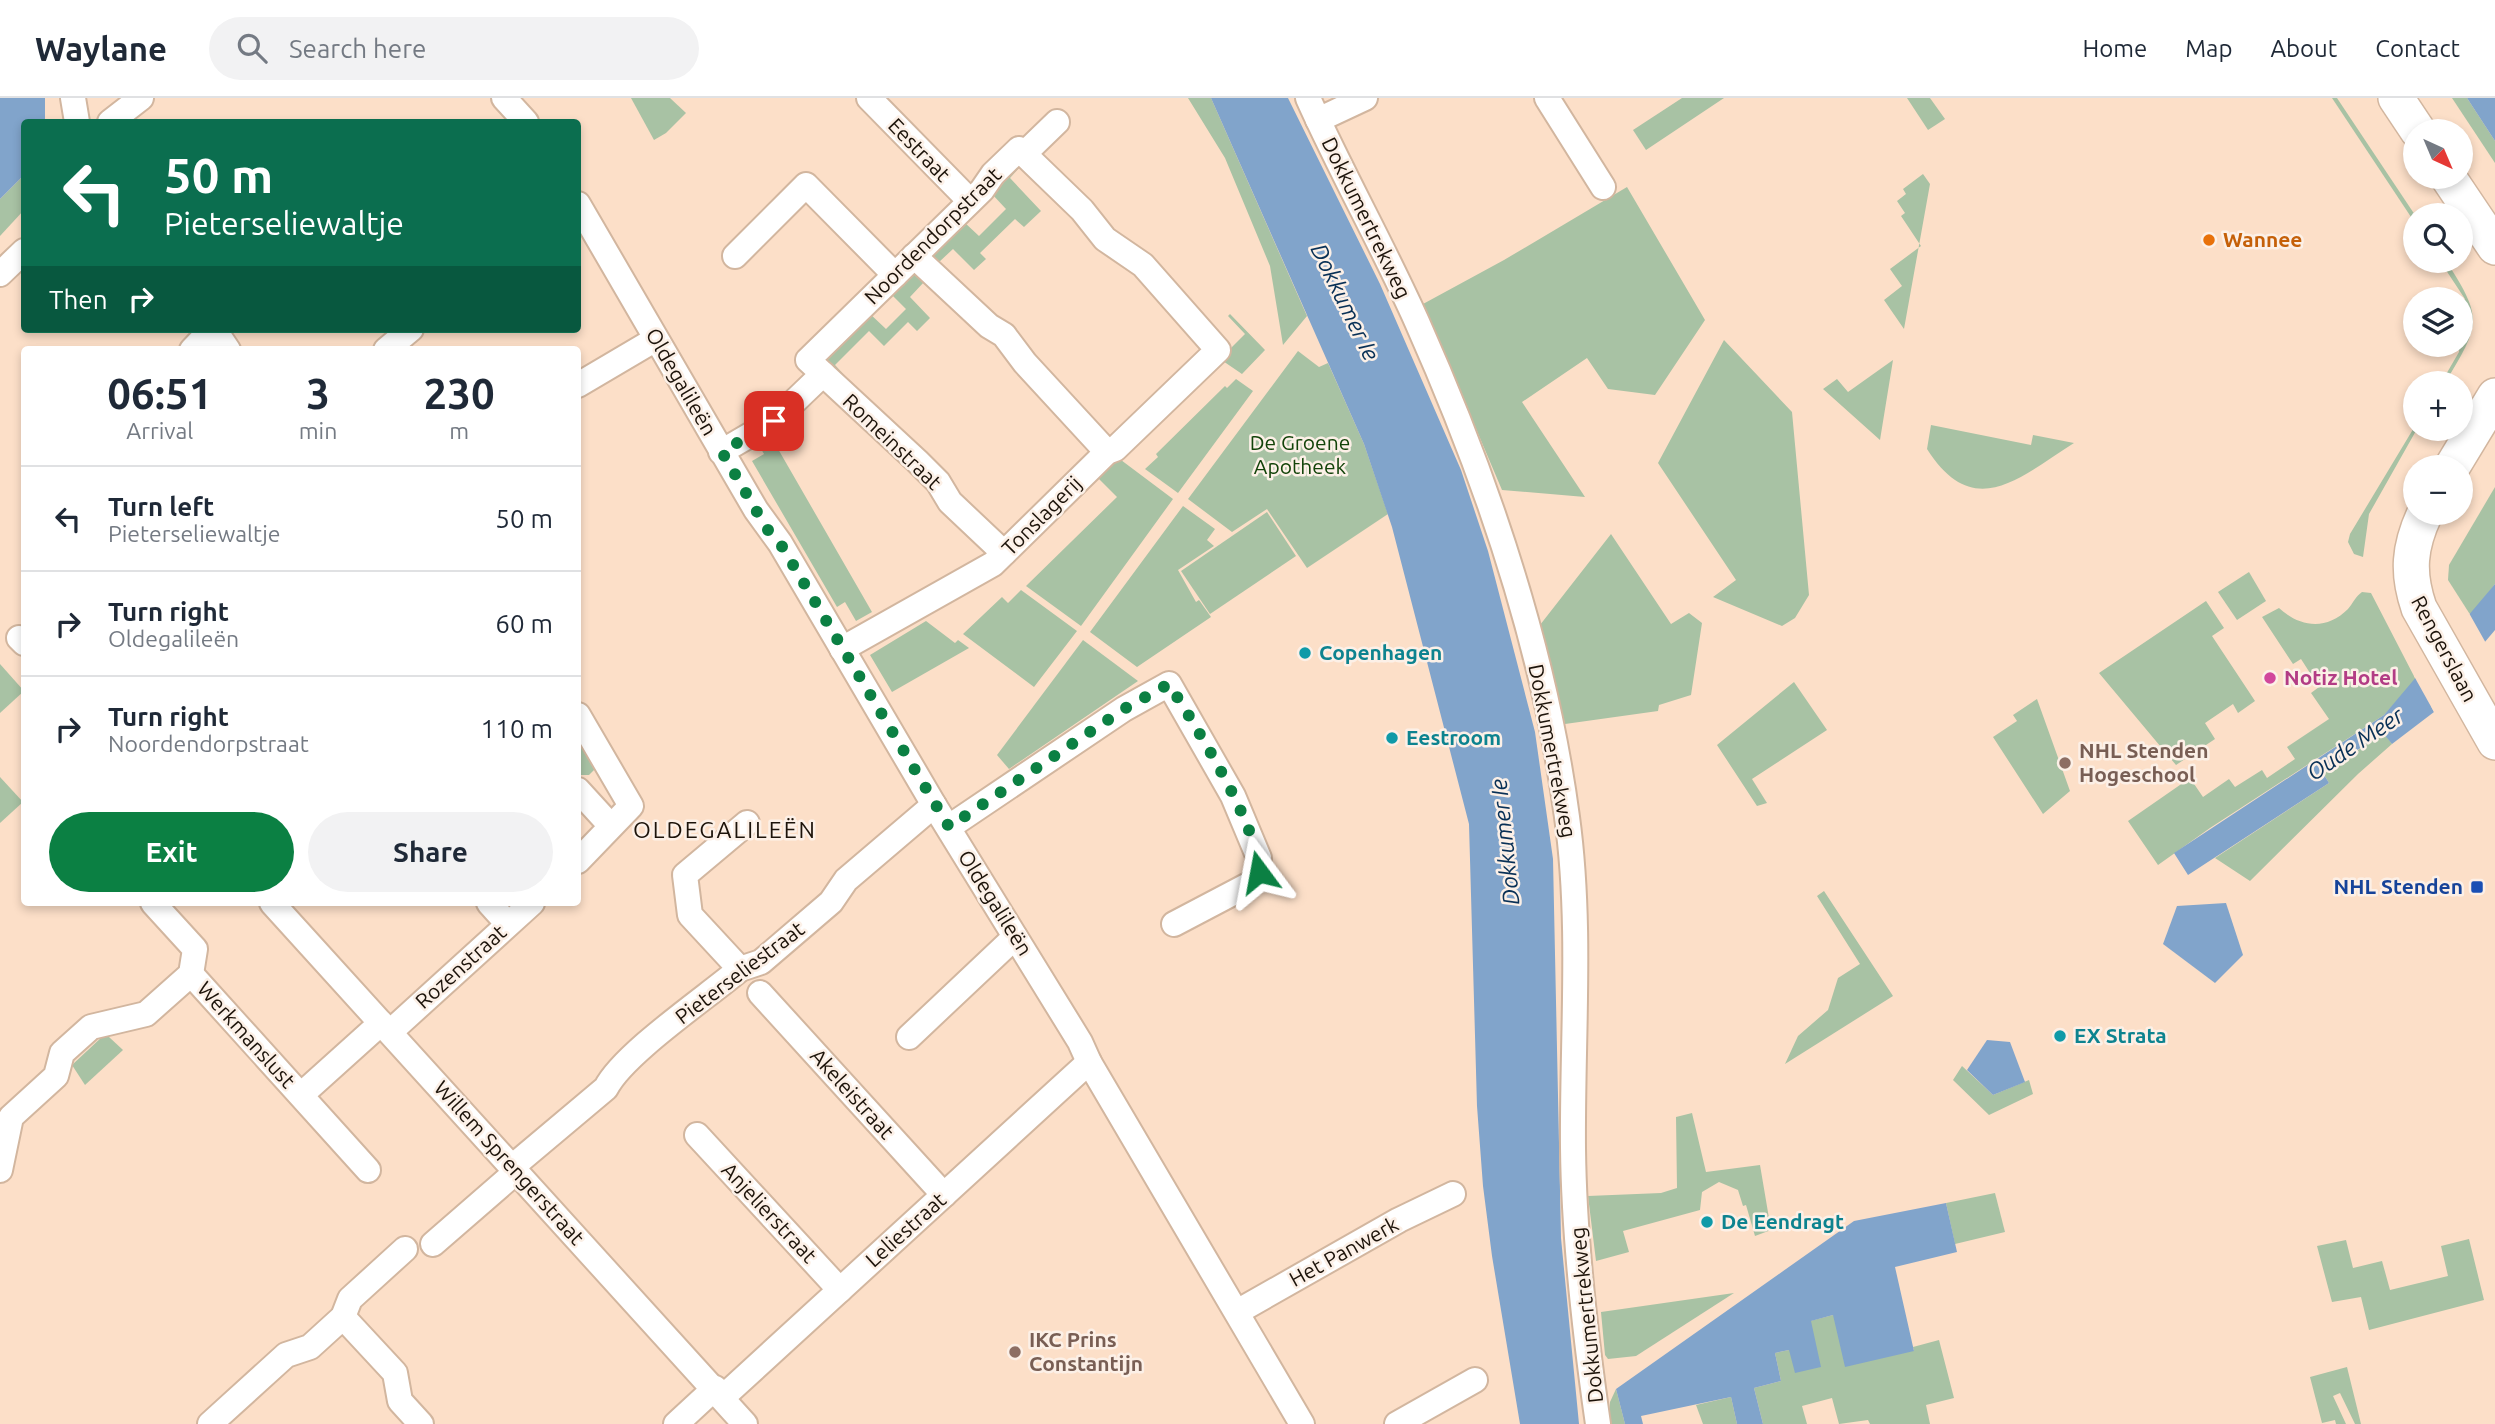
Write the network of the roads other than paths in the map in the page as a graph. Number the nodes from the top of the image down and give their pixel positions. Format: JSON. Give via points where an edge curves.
{"nodes":[{"id":1,"x":73,"y":98,"type":"edge"},
{"id":2,"x":141,"y":98,"type":"edge"},
{"id":3,"x":504,"y":98,"type":"edge"},
{"id":4,"x":869,"y":98,"type":"edge"},
{"id":5,"x":1366,"y":98,"type":"edge"},
{"id":6,"x":1547,"y":98,"type":"edge"},
{"id":7,"x":2396,"y":98,"type":"edge"},
{"id":8,"x":1313,"y":109,"type":"edge"},
{"id":9,"x":76,"y":119,"type":"edge"},
{"id":10,"x":114,"y":119,"type":"edge"},
{"id":11,"x":523,"y":119,"type":"edge"},
{"id":12,"x":2410,"y":119,"type":"edge"},
{"id":13,"x":1057,"y":122,"type":"dead end"},
{"id":14,"x":1024,"y":154,"type":"junction"},
{"id":15,"x":1603,"y":187,"type":"dead end"},
{"id":16,"x":2456,"y":189,"type":"edge"},
{"id":17,"x":970,"y":201,"type":"junction"},
{"id":18,"x":581,"y":211,"type":"edge"},
{"id":19,"x":2495,"y":247,"type":"edge"},
{"id":20,"x":21,"y":254,"type":"edge"},
{"id":21,"x":735,"y":256,"type":"dead end"},
{"id":22,"x":914,"y":256,"type":"junction"},
{"id":23,"x":0,"y":274,"type":"edge"},
{"id":24,"x":895,"y":275,"type":"junction"},
{"id":25,"x":209,"y":333,"type":"edge"},
{"id":26,"x":406,"y":333,"type":"edge"},
{"id":27,"x":656,"y":339,"type":"junction"},
{"id":28,"x":196,"y":346,"type":"edge"},
{"id":29,"x":391,"y":346,"type":"edge"},
{"id":30,"x":815,"y":367,"type":"junction"},
{"id":31,"x":581,"y":383,"type":"edge"},
{"id":32,"x":2495,"y":396,"type":"edge"},
{"id":33,"x":722,"y":452,"type":"junction"},
{"id":34,"x":1107,"y":452,"type":"junction"},
{"id":35,"x":2459,"y":455,"type":"edge"},
{"id":36,"x":2420,"y":525,"type":"edge"},
{"id":37,"x":1004,"y":553,"type":"junction"},
{"id":38,"x":842,"y":649,"type":"junction"},
{"id":39,"x":581,"y":720,"type":"edge"},
{"id":40,"x":2495,"y":742,"type":"edge"},
{"id":41,"x":581,"y":793,"type":"edge"},
{"id":42,"x":934,"y":805,"type":"junction"},
{"id":43,"x":747,"y":823,"type":"dead end"},
{"id":44,"x":610,"y":825,"type":"junction"},
{"id":45,"x":949,"y":827,"type":"junction"},
{"id":46,"x":581,"y":858,"type":"edge"},
{"id":47,"x":156,"y":906,"type":"edge"},
{"id":48,"x":275,"y":906,"type":"edge"},
{"id":49,"x":492,"y":906,"type":"edge"},
{"id":50,"x":528,"y":906,"type":"edge"},
{"id":51,"x":508,"y":924,"type":"junction"},
{"id":52,"x":1174,"y":924,"type":"dead end"},
{"id":53,"x":1015,"y":937,"type":"junction"},
{"id":54,"x":740,"y":969,"type":"junction"},
{"id":55,"x":191,"y":974,"type":"junction"},
{"id":56,"x":760,"y":993,"type":"dead end"},
{"id":57,"x":385,"y":1028,"type":"junction"},
{"id":58,"x":909,"y":1037,"type":"dead end"},
{"id":59,"x":1089,"y":1062,"type":"junction"},
{"id":60,"x":301,"y":1096,"type":"junction"},
{"id":61,"x":697,"y":1135,"type":"dead end"},
{"id":62,"x":515,"y":1169,"type":"junction"},
{"id":63,"x":0,"y":1170,"type":"edge"},
{"id":64,"x":368,"y":1170,"type":"dead end"},
{"id":65,"x":1453,"y":1194,"type":"dead end"},
{"id":66,"x":944,"y":1195,"type":"junction"},
{"id":67,"x":433,"y":1244,"type":"dead end"},
{"id":68,"x":405,"y":1249,"type":"dead end"},
{"id":69,"x":840,"y":1290,"type":"junction"},
{"id":70,"x":1237,"y":1312,"type":"junction"},
{"id":71,"x":343,"y":1317,"type":"junction"},
{"id":72,"x":1475,"y":1380,"type":"dead end"},
{"id":73,"x":719,"y":1393,"type":"junction"},
{"id":74,"x":1295,"y":1422,"type":"edge"},
{"id":75,"x":210,"y":1424,"type":"edge"},
{"id":76,"x":421,"y":1424,"type":"edge"},
{"id":77,"x":676,"y":1424,"type":"edge"},
{"id":78,"x":746,"y":1424,"type":"edge"},
{"id":79,"x":1397,"y":1424,"type":"edge"},
{"id":80,"x":1598,"y":1424,"type":"edge"}],
"edges":[{"from":1,"to":9,"type":"street"},
{"from":2,"to":10,"type":"street"},
{"from":3,"to":11,"type":"street"},
{"from":4,"to":17,"type":"street","name":"Eestraat"},
{"from":5,"to":8,"type":"street"},
{"from":6,"to":15,"type":"street"},
{"from":7,"to":12,"type":"street"},
{"from":8,"to":80,"type":"street","name":"Dokkumertrekweg","via":[[1416,319],[1474,455],[1510,565],[1555,746],[1573,894],[1573,1153],[1583,1302]]},
{"from":13,"to":14,"type":"street","name":"Noordendorpstraat"},
{"from":14,"to":17,"type":"street","name":"Noordendorpstraat","via":[[1019,149]]},
{"from":14,"to":34,"type":"street","name":"Tonslagerij","via":[[1105,239],[1143,265],[1218,350]]},
{"from":16,"to":19,"type":"street"},
{"from":17,"to":22,"type":"street","name":"Noordendorpstraat"},
{"from":18,"to":27,"type":"street","name":"Oldegalileën"},
{"from":20,"to":23,"type":"street"},
{"from":21,"to":24,"type":"street","via":[[806,185]]},
{"from":22,"to":24,"type":"street","name":"Noordendorpstraat"},
{"from":22,"to":34,"type":"street","via":[[1004,335]]},
{"from":24,"to":30,"type":"street","name":"Noordendorpstraat"},
{"from":25,"to":28,"type":"street"},
{"from":26,"to":29,"type":"street"},
{"from":27,"to":31,"type":"street"},
{"from":27,"to":33,"type":"street","name":"Oldegalileën"},
{"from":30,"to":33,"type":"street","name":"Noordendorpstraat","via":[[774,421]]},
{"from":30,"to":37,"type":"street","name":"Romeinstraat","via":[[917,461],[950,502]]},
{"from":32,"to":35,"type":"street"},
{"from":33,"to":38,"type":"street","name":"Oldegalileën"},
{"from":34,"to":37,"type":"street","name":"Tonslagerij"},
{"from":36,"to":40,"type":"street","name":"Rengerslaan","via":[[2410,550],[2419,608]]},
{"from":37,"to":38,"type":"street","name":"Tonslagerij","via":[[993,564]]},
{"from":38,"to":42,"type":"street","name":"Oldegalileën"},
{"from":39,"to":44,"type":"street","via":[[631,806]]},
{"from":41,"to":44,"type":"street"},
{"from":42,"to":45,"type":"street","name":"Oldegalileën"},
{"from":42,"to":54,"type":"street","name":"Pieterseliestraat","via":[[846,880],[831,902],[761,962]]},
{"from":43,"to":54,"type":"street","via":[[685,875],[690,915]]},
{"from":44,"to":46,"type":"street","via":[[607,834]]},
{"from":45,"to":52,"type":"street","via":[[1124,709],[1169,684],[1233,796],[1259,858],[1259,872],[1252,883]]},
{"from":45,"to":53,"type":"street","name":"Oldegalileën"},
{"from":47,"to":55,"type":"street","name":"Werkmanslust","via":[[195,949]]},
{"from":48,"to":57,"type":"street","name":"Willem Sprengerstraat"},
{"from":49,"to":51,"type":"street"},
{"from":50,"to":51,"type":"street","name":"Rozenstraat"},
{"from":51,"to":57,"type":"street","name":"Rozenstraat"},
{"from":53,"to":58,"type":"street"},
{"from":53,"to":59,"type":"street","name":"Oldegalileën"},
{"from":54,"to":62,"type":"street","name":"Pieterseliestraat","via":[[634,1056],[606,1088]]},
{"from":55,"to":60,"type":"street","name":"Werkmanslust"},
{"from":55,"to":63,"type":"street","name":"Werkmanslust","via":[[146,1014],[91,1027],[62,1053],[56,1076],[11,1117]]},
{"from":56,"to":66,"type":"street","name":"Akeleistraat"},
{"from":57,"to":60,"type":"street","name":"Werkmanslust"},
{"from":57,"to":62,"type":"street","name":"Willem Sprengerstraat"},
{"from":59,"to":66,"type":"street","name":"Leliestraat"},
{"from":59,"to":70,"type":"street","name":"Oldegalileën"},
{"from":60,"to":64,"type":"street","name":"Werkmanslust"},
{"from":61,"to":69,"type":"street","name":"Anjelierstraat"},
{"from":62,"to":67,"type":"street","name":"Pieterseliestraat"},
{"from":62,"to":73,"type":"street","name":"Willem Sprengerstraat"},
{"from":65,"to":70,"type":"street","name":"Het Panwerk"},
{"from":66,"to":69,"type":"street","name":"Leliestraat"},
{"from":68,"to":71,"type":"street","via":[[350,1299]]},
{"from":69,"to":73,"type":"street","name":"Leliestraat"},
{"from":70,"to":74,"type":"street","name":"Oldegalileën"},
{"from":71,"to":75,"type":"street","via":[[310,1347],[286,1355]]},
{"from":71,"to":76,"type":"street","via":[[395,1373],[400,1401]]},
{"from":72,"to":79,"type":"street"},
{"from":73,"to":77,"type":"street","name":"Leliestraat"},
{"from":73,"to":78,"type":"street","name":"Willem Sprengerstraat"}]}
